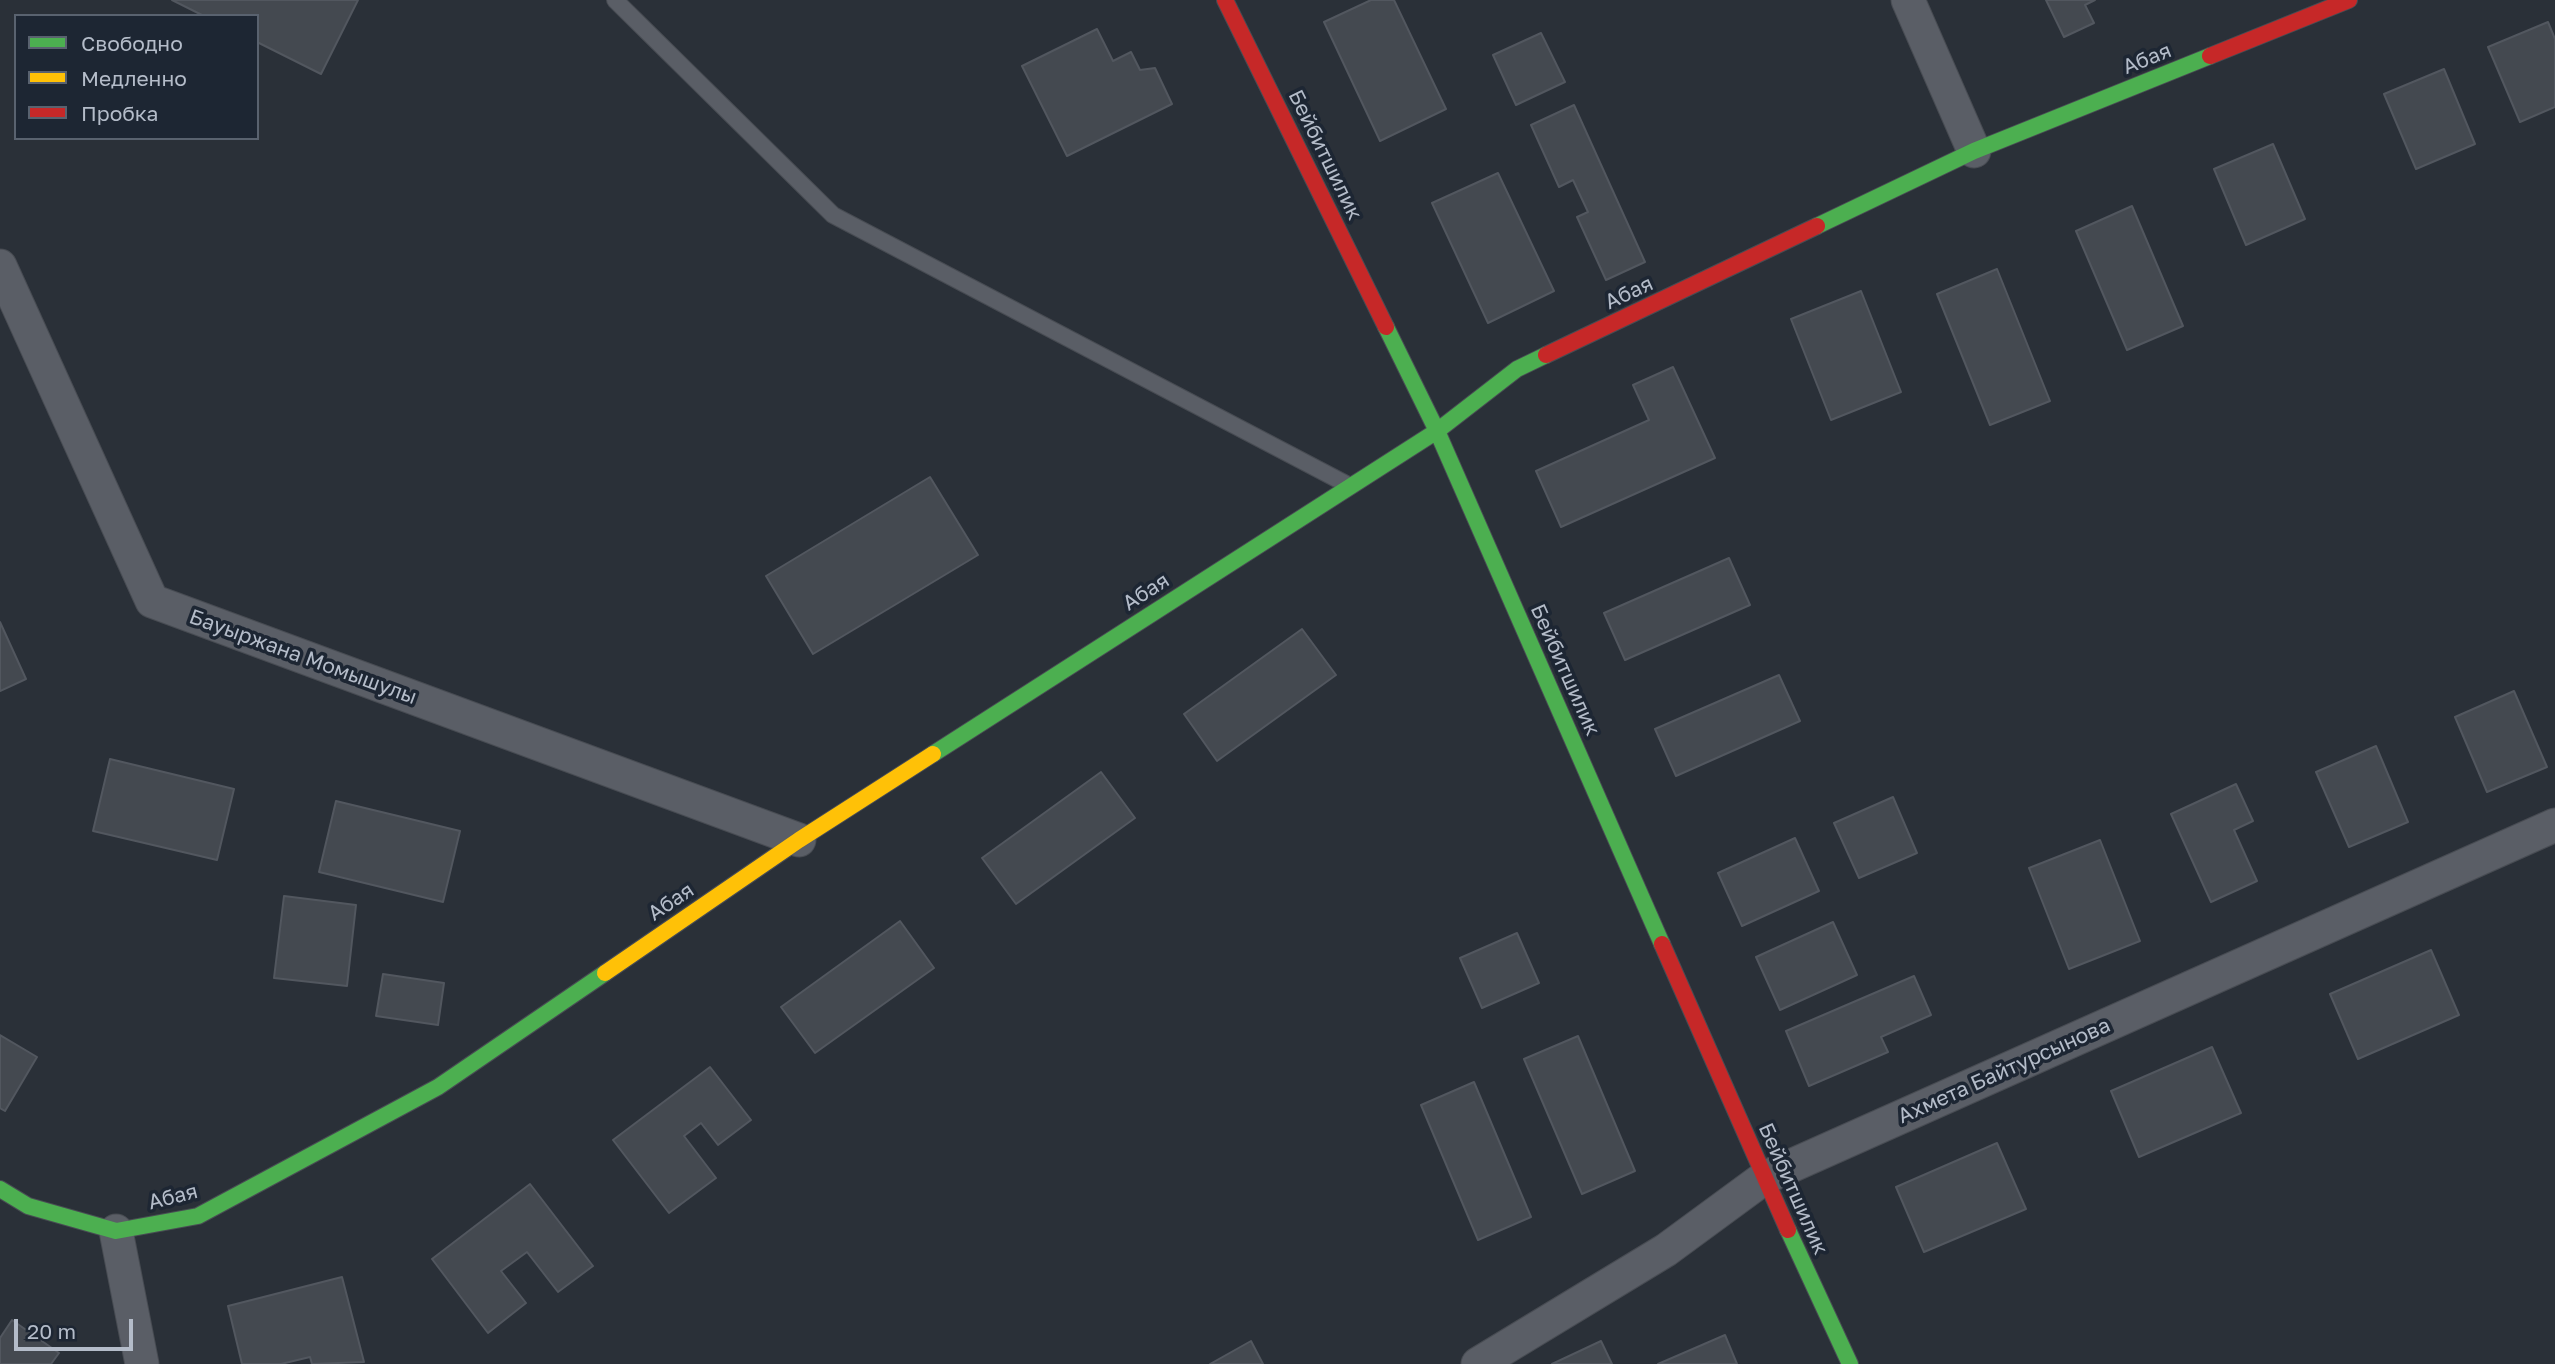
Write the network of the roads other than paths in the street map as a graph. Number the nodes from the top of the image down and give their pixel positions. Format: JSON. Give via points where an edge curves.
{"nodes":[{"id":1,"x":615,"y":0,"type":"edge"},
{"id":2,"x":1225,"y":0,"type":"edge"},
{"id":3,"x":1908,"y":0,"type":"edge"},
{"id":4,"x":2349,"y":0,"type":"edge"},
{"id":5,"x":1974,"y":152,"type":"junction"},
{"id":6,"x":0,"y":266,"type":"edge"},
{"id":7,"x":1437,"y":431,"type":"junction"},
{"id":8,"x":1350,"y":486,"type":"junction"},
{"id":9,"x":2555,"y":825,"type":"edge"},
{"id":10,"x":799,"y":840,"type":"junction"},
{"id":11,"x":1764,"y":1178,"type":"junction"},
{"id":12,"x":0,"y":1189,"type":"edge"},
{"id":13,"x":116,"y":1230,"type":"junction"},
{"id":14,"x":142,"y":1364,"type":"edge"},
{"id":15,"x":1478,"y":1364,"type":"edge"},
{"id":16,"x":1850,"y":1364,"type":"edge"}],
"edges":[{"from":1,"to":8,"type":"lane","via":[[833,215]]},
{"from":2,"to":7,"type":"street","name":"Бейбитшилик"},
{"from":3,"to":5,"type":"street"},
{"from":4,"to":5,"type":"street","name":"Абая"},
{"from":5,"to":7,"type":"street","name":"Абая","via":[[1517,369]]},
{"from":6,"to":10,"type":"street","name":"Бауыржана Момышулы","via":[[152,601]]},
{"from":7,"to":8,"type":"street","name":"Абая"},
{"from":7,"to":11,"type":"street","name":"Бейбитшилик"},
{"from":8,"to":10,"type":"street","name":"Абая"},
{"from":9,"to":11,"type":"street","name":"Ахмета Байтурсынова"},
{"from":10,"to":13,"type":"street","name":"Абая","via":[[438,1087],[198,1216]]},
{"from":11,"to":15,"type":"street","name":"Ахмета Байтурсынова","via":[[1666,1250]]},
{"from":11,"to":16,"type":"street","name":"Бейбитшилик"},
{"from":12,"to":13,"type":"street","name":"Абая","via":[[28,1206]]},
{"from":13,"to":14,"type":"street"}]}
